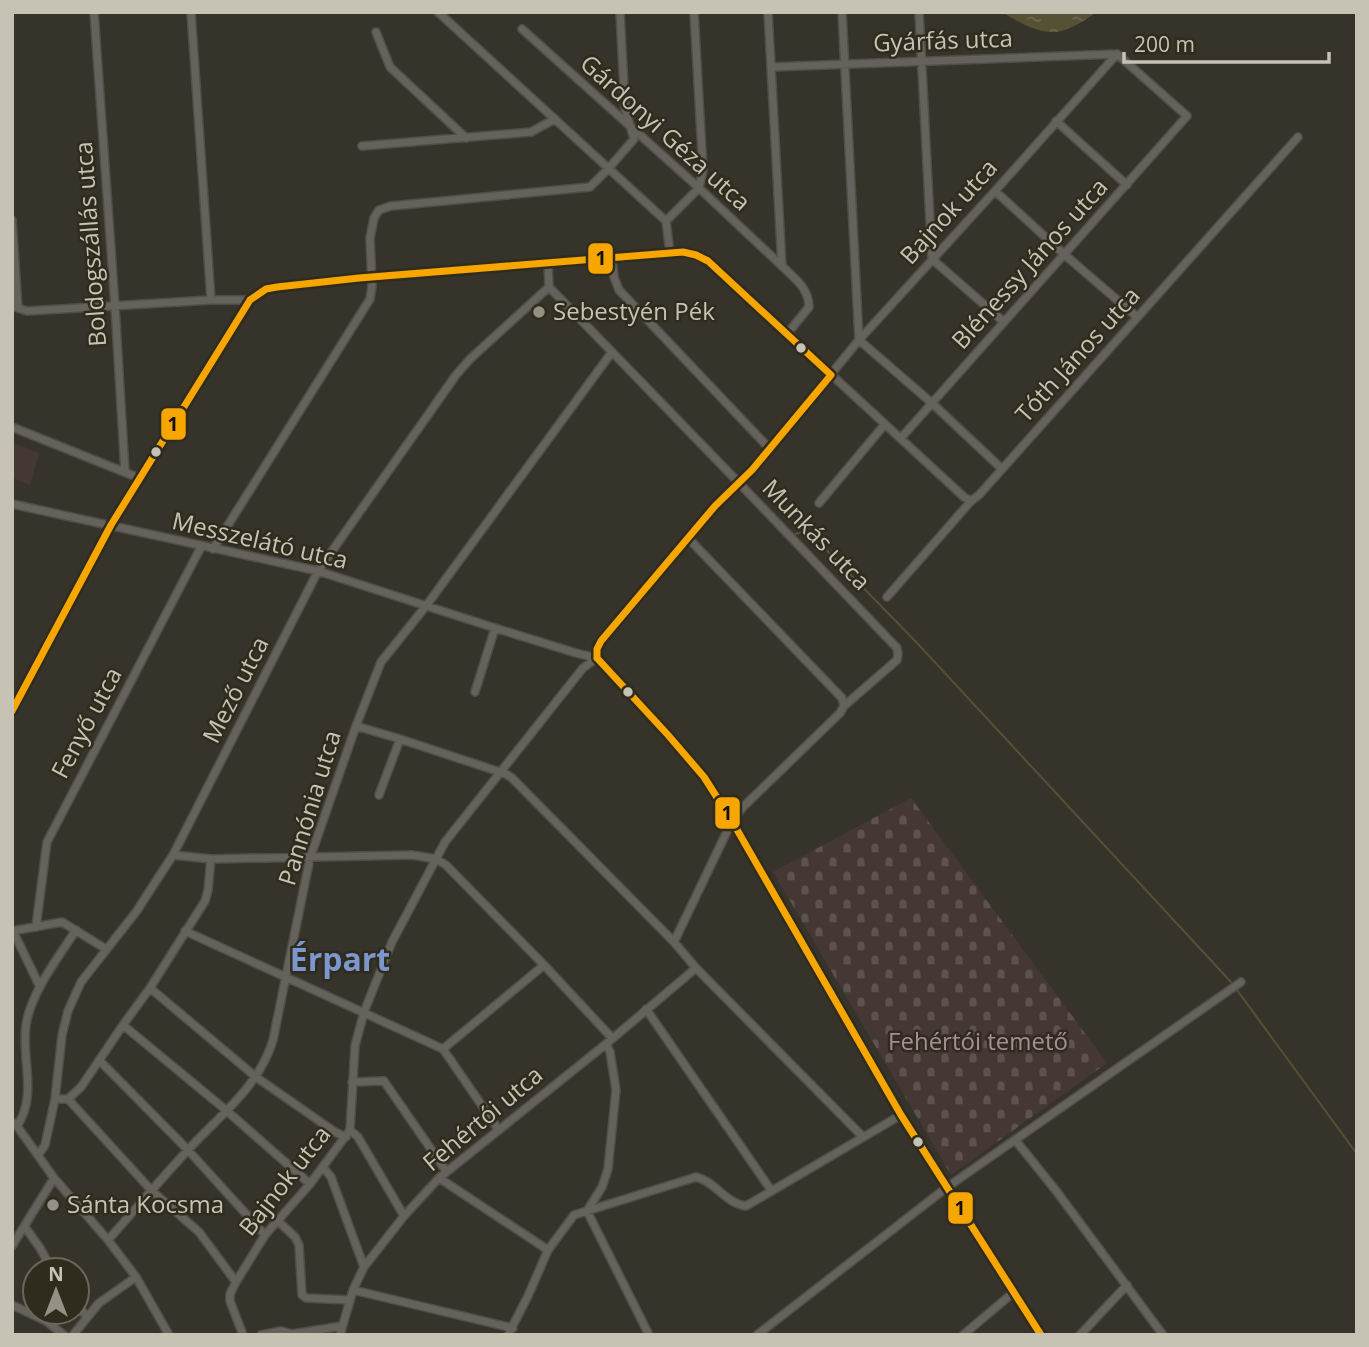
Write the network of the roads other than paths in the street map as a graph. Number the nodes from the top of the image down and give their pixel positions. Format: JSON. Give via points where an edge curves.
{"nodes":[{"id":1,"x":94,"y":12,"type":"edge"},
{"id":2,"x":191,"y":12,"type":"edge"},
{"id":3,"x":438,"y":12,"type":"edge"},
{"id":4,"x":620,"y":12,"type":"edge"},
{"id":5,"x":694,"y":12,"type":"edge"},
{"id":6,"x":768,"y":12,"type":"edge"},
{"id":7,"x":842,"y":12,"type":"edge"},
{"id":8,"x":919,"y":12,"type":"edge"},
{"id":9,"x":522,"y":29,"type":"dead end"},
{"id":10,"x":376,"y":32,"type":"dead end"},
{"id":11,"x":1117,"y":54,"type":"junction"},
{"id":12,"x":922,"y":61,"type":"junction"},
{"id":13,"x":844,"y":64,"type":"junction"},
{"id":14,"x":771,"y":67,"type":"junction"},
{"id":15,"x":555,"y":119,"type":"junction"},
{"id":16,"x":1056,"y":121,"type":"junction"},
{"id":17,"x":631,"y":128,"type":"junction"},
{"id":18,"x":466,"y":138,"type":"junction"},
{"id":19,"x":1298,"y":138,"type":"dead end"},
{"id":20,"x":362,"y":146,"type":"dead end"},
{"id":21,"x":608,"y":169,"type":"junction"},
{"id":22,"x":1127,"y":185,"type":"junction"},
{"id":23,"x":699,"y":188,"type":"junction"},
{"id":24,"x":995,"y":191,"type":"junction"},
{"id":25,"x":12,"y":220,"type":"edge"},
{"id":26,"x":666,"y":221,"type":"junction"},
{"id":27,"x":670,"y":253,"type":"junction"},
{"id":28,"x":1065,"y":255,"type":"junction"},
{"id":29,"x":612,"y":258,"type":"junction"},
{"id":30,"x":932,"y":259,"type":"junction"},
{"id":31,"x":548,"y":263,"type":"junction"},
{"id":32,"x":782,"y":266,"type":"junction"},
{"id":33,"x":372,"y":278,"type":"junction"},
{"id":34,"x":550,"y":287,"type":"junction"},
{"id":35,"x":211,"y":300,"type":"junction"},
{"id":36,"x":250,"y":300,"type":"junction"},
{"id":37,"x":115,"y":306,"type":"junction"},
{"id":38,"x":15,"y":307,"type":"edge"},
{"id":39,"x":1137,"y":317,"type":"junction"},
{"id":40,"x":1004,"y":322,"type":"junction"},
{"id":41,"x":787,"y":334,"type":"junction"},
{"id":42,"x":859,"y":340,"type":"junction"},
{"id":43,"x":612,"y":352,"type":"junction"},
{"id":44,"x":831,"y":375,"type":"junction"},
{"id":45,"x":933,"y":404,"type":"junction"},
{"id":46,"x":885,"y":424,"type":"junction"},
{"id":47,"x":12,"y":427,"type":"edge"},
{"id":48,"x":901,"y":438,"type":"junction"},
{"id":49,"x":769,"y":449,"type":"junction"},
{"id":50,"x":1002,"y":469,"type":"junction"},
{"id":51,"x":125,"y":472,"type":"junction"},
{"id":52,"x":139,"y":478,"type":"junction"},
{"id":53,"x":739,"y":483,"type":"junction"},
{"id":54,"x":971,"y":501,"type":"junction"},
{"id":55,"x":819,"y":503,"type":"dead end"},
{"id":56,"x":12,"y":504,"type":"edge"},
{"id":57,"x":111,"y":526,"type":"junction"},
{"id":58,"x":688,"y":538,"type":"junction"},
{"id":59,"x":201,"y":547,"type":"junction"},
{"id":60,"x":213,"y":549,"type":"junction"},
{"id":61,"x":318,"y":571,"type":"junction"},
{"id":62,"x":887,"y":597,"type":"dead end"},
{"id":63,"x":426,"y":606,"type":"junction"},
{"id":64,"x":495,"y":628,"type":"junction"},
{"id":65,"x":597,"y":658,"type":"junction"},
{"id":66,"x":475,"y":692,"type":"dead end"},
{"id":67,"x":844,"y":706,"type":"junction"},
{"id":68,"x":12,"y":711,"type":"edge"},
{"id":69,"x":356,"y":726,"type":"junction"},
{"id":70,"x":400,"y":738,"type":"junction"},
{"id":71,"x":499,"y":772,"type":"junction"},
{"id":72,"x":379,"y":795,"type":"dead end"},
{"id":73,"x":732,"y":821,"type":"junction"},
{"id":74,"x":173,"y":855,"type":"junction"},
{"id":75,"x":310,"y":858,"type":"junction"},
{"id":76,"x":211,"y":859,"type":"junction"},
{"id":77,"x":436,"y":859,"type":"junction"},
{"id":78,"x":36,"y":927,"type":"junction"},
{"id":79,"x":76,"y":930,"type":"junction"},
{"id":80,"x":13,"y":931,"type":"edge"},
{"id":81,"x":185,"y":931,"type":"junction"},
{"id":82,"x":674,"y":943,"type":"junction"},
{"id":83,"x":106,"y":949,"type":"junction"},
{"id":84,"x":544,"y":965,"type":"junction"},
{"id":85,"x":696,"y":968,"type":"junction"},
{"id":86,"x":286,"y":976,"type":"junction"},
{"id":87,"x":1241,"y":982,"type":"dead end"},
{"id":88,"x":40,"y":987,"type":"junction"},
{"id":89,"x":150,"y":988,"type":"junction"},
{"id":90,"x":646,"y":1009,"type":"junction"},
{"id":91,"x":364,"y":1012,"type":"junction"},
{"id":92,"x":122,"y":1025,"type":"junction"},
{"id":93,"x":609,"y":1041,"type":"junction"},
{"id":94,"x":443,"y":1049,"type":"junction"},
{"id":95,"x":99,"y":1060,"type":"junction"},
{"id":96,"x":256,"y":1077,"type":"junction"},
{"id":97,"x":352,"y":1082,"type":"junction"},
{"id":98,"x":54,"y":1099,"type":"junction"},
{"id":99,"x":68,"y":1099,"type":"junction"},
{"id":100,"x":227,"y":1111,"type":"junction"},
{"id":101,"x":901,"y":1115,"type":"junction"},
{"id":102,"x":15,"y":1124,"type":"edge"},
{"id":103,"x":498,"y":1129,"type":"junction"},
{"id":104,"x":348,"y":1133,"type":"junction"},
{"id":105,"x":863,"y":1137,"type":"junction"},
{"id":106,"x":1016,"y":1141,"type":"junction"},
{"id":107,"x":188,"y":1150,"type":"junction"},
{"id":108,"x":39,"y":1154,"type":"junction"},
{"id":109,"x":323,"y":1167,"type":"junction"},
{"id":110,"x":446,"y":1171,"type":"junction"},
{"id":111,"x":54,"y":1178,"type":"junction"},
{"id":112,"x":439,"y":1178,"type":"junction"},
{"id":113,"x":310,"y":1184,"type":"junction"},
{"id":114,"x":946,"y":1188,"type":"junction"},
{"id":115,"x":152,"y":1191,"type":"junction"},
{"id":116,"x":771,"y":1191,"type":"junction"},
{"id":117,"x":587,"y":1211,"type":"junction"},
{"id":118,"x":404,"y":1216,"type":"junction"},
{"id":119,"x":278,"y":1221,"type":"junction"},
{"id":120,"x":25,"y":1227,"type":"junction"},
{"id":121,"x":265,"y":1235,"type":"junction"},
{"id":122,"x":107,"y":1240,"type":"junction"},
{"id":123,"x":12,"y":1246,"type":"edge"},
{"id":124,"x":548,"y":1250,"type":"junction"},
{"id":125,"x":44,"y":1256,"type":"edge"},
{"id":126,"x":364,"y":1268,"type":"junction"},
{"id":127,"x":136,"y":1277,"type":"junction"},
{"id":128,"x":236,"y":1282,"type":"junction"},
{"id":129,"x":1127,"y":1285,"type":"junction"},
{"id":130,"x":353,"y":1290,"type":"junction"},
{"id":131,"x":1014,"y":1292,"type":"junction"},
{"id":132,"x":351,"y":1300,"type":"junction"},
{"id":133,"x":12,"y":1305,"type":"edge"},
{"id":134,"x":91,"y":1312,"type":"edge"},
{"id":135,"x":342,"y":1326,"type":"junction"},
{"id":136,"x":511,"y":1331,"type":"edge"},
{"id":137,"x":287,"y":1334,"type":"edge"},
{"id":138,"x":64,"y":1335,"type":"edge"},
{"id":139,"x":169,"y":1335,"type":"edge"},
{"id":140,"x":243,"y":1335,"type":"edge"},
{"id":141,"x":261,"y":1335,"type":"edge"},
{"id":142,"x":340,"y":1335,"type":"edge"},
{"id":143,"x":649,"y":1335,"type":"edge"},
{"id":144,"x":757,"y":1335,"type":"edge"},
{"id":145,"x":963,"y":1335,"type":"edge"},
{"id":146,"x":1041,"y":1335,"type":"edge"},
{"id":147,"x":1080,"y":1335,"type":"edge"},
{"id":148,"x":1163,"y":1335,"type":"edge"}],
"edges":[{"from":1,"to":37,"type":"street","name":"Boldogszállás utca"},
{"from":2,"to":35,"type":"street"},
{"from":3,"to":15,"type":"street"},
{"from":4,"to":17,"type":"street","via":[[625,108]]},
{"from":5,"to":23,"type":"street","via":[[703,170]]},
{"from":6,"to":14,"type":"street"},
{"from":7,"to":13,"type":"street"},
{"from":8,"to":12,"type":"street"},
{"from":9,"to":17,"type":"street","name":"Gárdonyi Géza utca"},
{"from":10,"to":18,"type":"street","via":[[390,67]]},
{"from":11,"to":12,"type":"street","name":"Gyárfás utca"},
{"from":11,"to":16,"type":"street","name":"Bajnok utca"},
{"from":11,"to":22,"type":"street","name":"Blénessy János utca","via":[[1187,116]]},
{"from":12,"to":13,"type":"street","name":"Gyárfás utca"},
{"from":12,"to":30,"type":"street"},
{"from":13,"to":14,"type":"street","name":"Gyárfás utca"},
{"from":13,"to":42,"type":"street"},
{"from":14,"to":32,"type":"street"},
{"from":15,"to":18,"type":"street","via":[[531,132]]},
{"from":15,"to":21,"type":"street"},
{"from":16,"to":22,"type":"street"},
{"from":16,"to":24,"type":"street","name":"Bajnok utca"},
{"from":17,"to":21,"type":"street","via":[[634,139]]},
{"from":17,"to":23,"type":"street","name":"Gárdonyi Géza utca"},
{"from":18,"to":20,"type":"street"},
{"from":19,"to":39,"type":"street","name":"Tóth János utca"},
{"from":21,"to":26,"type":"street"},
{"from":21,"to":33,"type":"street","via":[[590,187],[379,210],[370,238]]},
{"from":22,"to":28,"type":"street","name":"Blénessy János utca"},
{"from":23,"to":26,"type":"street"},
{"from":23,"to":32,"type":"street","name":"Gárdonyi Géza utca"},
{"from":24,"to":28,"type":"street"},
{"from":24,"to":30,"type":"street","name":"Bajnok utca"},
{"from":25,"to":38,"type":"street"},
{"from":26,"to":27,"type":"street"},
{"from":27,"to":29,"type":"street"},
{"from":27,"to":41,"type":"street","via":[[708,261]]},
{"from":28,"to":39,"type":"street"},
{"from":28,"to":40,"type":"street","name":"Blénessy János utca"},
{"from":29,"to":31,"type":"street"},
{"from":29,"to":49,"type":"street","via":[[619,290]]},
{"from":30,"to":40,"type":"street"},
{"from":30,"to":42,"type":"street","name":"Bajnok utca"},
{"from":31,"to":33,"type":"street"},
{"from":31,"to":34,"type":"street"},
{"from":32,"to":41,"type":"street","name":"Gárdonyi Géza utca","via":[[809,298],[809,307]]},
{"from":33,"to":36,"type":"street","via":[[277,287]]},
{"from":33,"to":60,"type":"street","via":[[370,299]]},
{"from":34,"to":43,"type":"street","name":"Munkás utca"},
{"from":34,"to":61,"type":"street","name":"Mező utca","via":[[456,374]]},
{"from":35,"to":36,"type":"street"},
{"from":35,"to":37,"type":"street"},
{"from":36,"to":52,"type":"street"},
{"from":37,"to":38,"type":"street","via":[[27,311]]},
{"from":37,"to":51,"type":"street","name":"Boldogszállás utca"},
{"from":39,"to":50,"type":"street","name":"Tóth János utca"},
{"from":40,"to":45,"type":"street","name":"Blénessy János utca"},
{"from":41,"to":44,"type":"street"},
{"from":42,"to":44,"type":"street","name":"Bajnok utca"},
{"from":42,"to":45,"type":"street"},
{"from":43,"to":53,"type":"street","name":"Munkás utca"},
{"from":43,"to":63,"type":"street","name":"Pannónia utca"},
{"from":44,"to":46,"type":"street"},
{"from":44,"to":49,"type":"street","name":"Bajnok utca"},
{"from":45,"to":48,"type":"street","name":"Blénessy János utca"},
{"from":45,"to":50,"type":"street"},
{"from":46,"to":48,"type":"street"},
{"from":46,"to":55,"type":"street"},
{"from":47,"to":51,"type":"street"},
{"from":48,"to":54,"type":"street"},
{"from":49,"to":53,"type":"street","name":"Bajnok utca"},
{"from":50,"to":54,"type":"street","name":"Tóth János utca"},
{"from":51,"to":52,"type":"street"},
{"from":52,"to":57,"type":"street"},
{"from":53,"to":58,"type":"street","name":"Bajnok utca"},
{"from":53,"to":67,"type":"street","name":"Munkás utca","via":[[897,648],[897,660]]},
{"from":54,"to":62,"type":"street","name":"Tóth János utca"},
{"from":56,"to":57,"type":"street","name":"Messzelátó utca"},
{"from":57,"to":59,"type":"street","name":"Messzelátó utca"},
{"from":57,"to":68,"type":"street"},
{"from":58,"to":65,"type":"street","name":"Bajnok utca","via":[[601,641]]},
{"from":58,"to":67,"type":"street","via":[[842,698]]},
{"from":59,"to":60,"type":"street","name":"Messzelátó utca"},
{"from":59,"to":78,"type":"street","name":"Fenyő utca","via":[[47,842]]},
{"from":60,"to":61,"type":"street","name":"Messzelátó utca"},
{"from":61,"to":63,"type":"street","name":"Messzelátó utca"},
{"from":61,"to":74,"type":"street","name":"Mező utca"},
{"from":63,"to":64,"type":"street","name":"Messzelátó utca"},
{"from":63,"to":69,"type":"street","name":"Pannónia utca","via":[[381,662]]},
{"from":64,"to":65,"type":"street","name":"Messzelátó utca"},
{"from":64,"to":66,"type":"street"},
{"from":65,"to":71,"type":"street","name":"Bajnok utca","via":[[583,668]]},
{"from":65,"to":73,"type":"street","via":[[704,777]]},
{"from":67,"to":73,"type":"street"},
{"from":69,"to":70,"type":"street"},
{"from":69,"to":75,"type":"street","name":"Pannónia utca"},
{"from":70,"to":71,"type":"street"},
{"from":70,"to":72,"type":"street"},
{"from":71,"to":77,"type":"street","name":"Bajnok utca"},
{"from":71,"to":82,"type":"street","via":[[512,778]]},
{"from":73,"to":82,"type":"street"},
{"from":73,"to":101,"type":"street"},
{"from":74,"to":76,"type":"street"},
{"from":74,"to":83,"type":"street","name":"Mező utca"},
{"from":75,"to":76,"type":"street"},
{"from":75,"to":77,"type":"street","via":[[412,855]]},
{"from":75,"to":86,"type":"street","name":"Pannónia utca"},
{"from":76,"to":81,"type":"street","via":[[205,901]]},
{"from":77,"to":84,"type":"street"},
{"from":77,"to":91,"type":"street","name":"Bajnok utca","via":[[391,942]]},
{"from":78,"to":79,"type":"street","via":[[62,922]]},
{"from":78,"to":80,"type":"street"},
{"from":79,"to":83,"type":"street"},
{"from":79,"to":88,"type":"street"},
{"from":80,"to":88,"type":"street"},
{"from":81,"to":86,"type":"street"},
{"from":81,"to":89,"type":"street"},
{"from":82,"to":85,"type":"street"},
{"from":83,"to":98,"type":"street","name":"Mező utca","via":[[81,982],[68,1011]]},
{"from":84,"to":93,"type":"street"},
{"from":84,"to":94,"type":"street"},
{"from":85,"to":90,"type":"street","name":"Fehértói utca"},
{"from":85,"to":105,"type":"street"},
{"from":86,"to":91,"type":"street"},
{"from":86,"to":96,"type":"street","name":"Pannónia utca","via":[[271,1048]]},
{"from":87,"to":106,"type":"street"},
{"from":88,"to":102,"type":"street","via":[[26,1025],[25,1109]]},
{"from":89,"to":92,"type":"street"},
{"from":89,"to":96,"type":"street"},
{"from":90,"to":93,"type":"street","name":"Fehértói utca"},
{"from":90,"to":116,"type":"street"},
{"from":91,"to":94,"type":"street"},
{"from":91,"to":97,"type":"street","name":"Bajnok utca"},
{"from":92,"to":95,"type":"street"},
{"from":92,"to":100,"type":"street"},
{"from":93,"to":103,"type":"street","name":"Fehértói utca"},
{"from":93,"to":117,"type":"street","via":[[616,1090],[608,1169]]},
{"from":94,"to":103,"type":"street"},
{"from":95,"to":99,"type":"street"},
{"from":95,"to":107,"type":"street"},
{"from":96,"to":100,"type":"street","name":"Pannónia utca"},
{"from":96,"to":104,"type":"street","via":[[335,1132]]},
{"from":97,"to":104,"type":"street","name":"Bajnok utca"},
{"from":97,"to":110,"type":"street","via":[[384,1081]]},
{"from":98,"to":99,"type":"street"},
{"from":98,"to":108,"type":"street","name":"Mező utca"},
{"from":99,"to":115,"type":"street"},
{"from":100,"to":107,"type":"street","name":"Pannónia utca"},
{"from":100,"to":113,"type":"street"},
{"from":101,"to":105,"type":"street"},
{"from":101,"to":114,"type":"street"},
{"from":102,"to":108,"type":"street"},
{"from":103,"to":110,"type":"street","name":"Fehértói utca"},
{"from":104,"to":109,"type":"street","name":"Bajnok utca"},
{"from":104,"to":118,"type":"street","via":[[358,1137]]},
{"from":105,"to":116,"type":"street"},
{"from":106,"to":114,"type":"street"},
{"from":106,"to":129,"type":"street"},
{"from":107,"to":115,"type":"street","name":"Pannónia utca"},
{"from":107,"to":121,"type":"street"},
{"from":108,"to":111,"type":"street"},
{"from":109,"to":113,"type":"street","name":"Bajnok utca"},
{"from":109,"to":126,"type":"street","via":[[331,1177]]},
{"from":110,"to":112,"type":"street","name":"Fehértói utca"},
{"from":111,"to":120,"type":"street"},
{"from":111,"to":122,"type":"street"},
{"from":112,"to":118,"type":"street","name":"Fehértói utca"},
{"from":112,"to":124,"type":"street"},
{"from":113,"to":119,"type":"street","name":"Bajnok utca"},
{"from":114,"to":131,"type":"street"},
{"from":114,"to":144,"type":"street"},
{"from":115,"to":122,"type":"street","name":"Pannónia utca"},
{"from":115,"to":128,"type":"street","via":[[199,1232]]},
{"from":116,"to":117,"type":"street","via":[[746,1206],[738,1205],[696,1177]]},
{"from":117,"to":124,"type":"street","via":[[574,1216]]},
{"from":117,"to":143,"type":"street"},
{"from":118,"to":126,"type":"street","name":"Fehértói utca"},
{"from":119,"to":121,"type":"street","name":"Bajnok utca"},
{"from":119,"to":132,"type":"street","via":[[299,1245],[302,1295]]},
{"from":120,"to":123,"type":"street"},
{"from":120,"to":125,"type":"street"},
{"from":121,"to":128,"type":"street","name":"Bajnok utca"},
{"from":122,"to":127,"type":"street"},
{"from":124,"to":136,"type":"street"},
{"from":126,"to":130,"type":"street","name":"Fehértói utca"},
{"from":127,"to":134,"type":"street"},
{"from":127,"to":139,"type":"street"},
{"from":128,"to":140,"type":"street","name":"Bajnok utca","via":[[230,1301]]},
{"from":129,"to":147,"type":"street"},
{"from":129,"to":148,"type":"street"},
{"from":130,"to":132,"type":"street","name":"Fehértói utca"},
{"from":130,"to":136,"type":"street"},
{"from":131,"to":145,"type":"street"},
{"from":131,"to":146,"type":"street"},
{"from":132,"to":135,"type":"street","name":"Fehértói utca"},
{"from":133,"to":138,"type":"street"},
{"from":135,"to":137,"type":"street"},
{"from":135,"to":142,"type":"street","name":"Fehértói utca"},
{"from":137,"to":141,"type":"street"}]}
